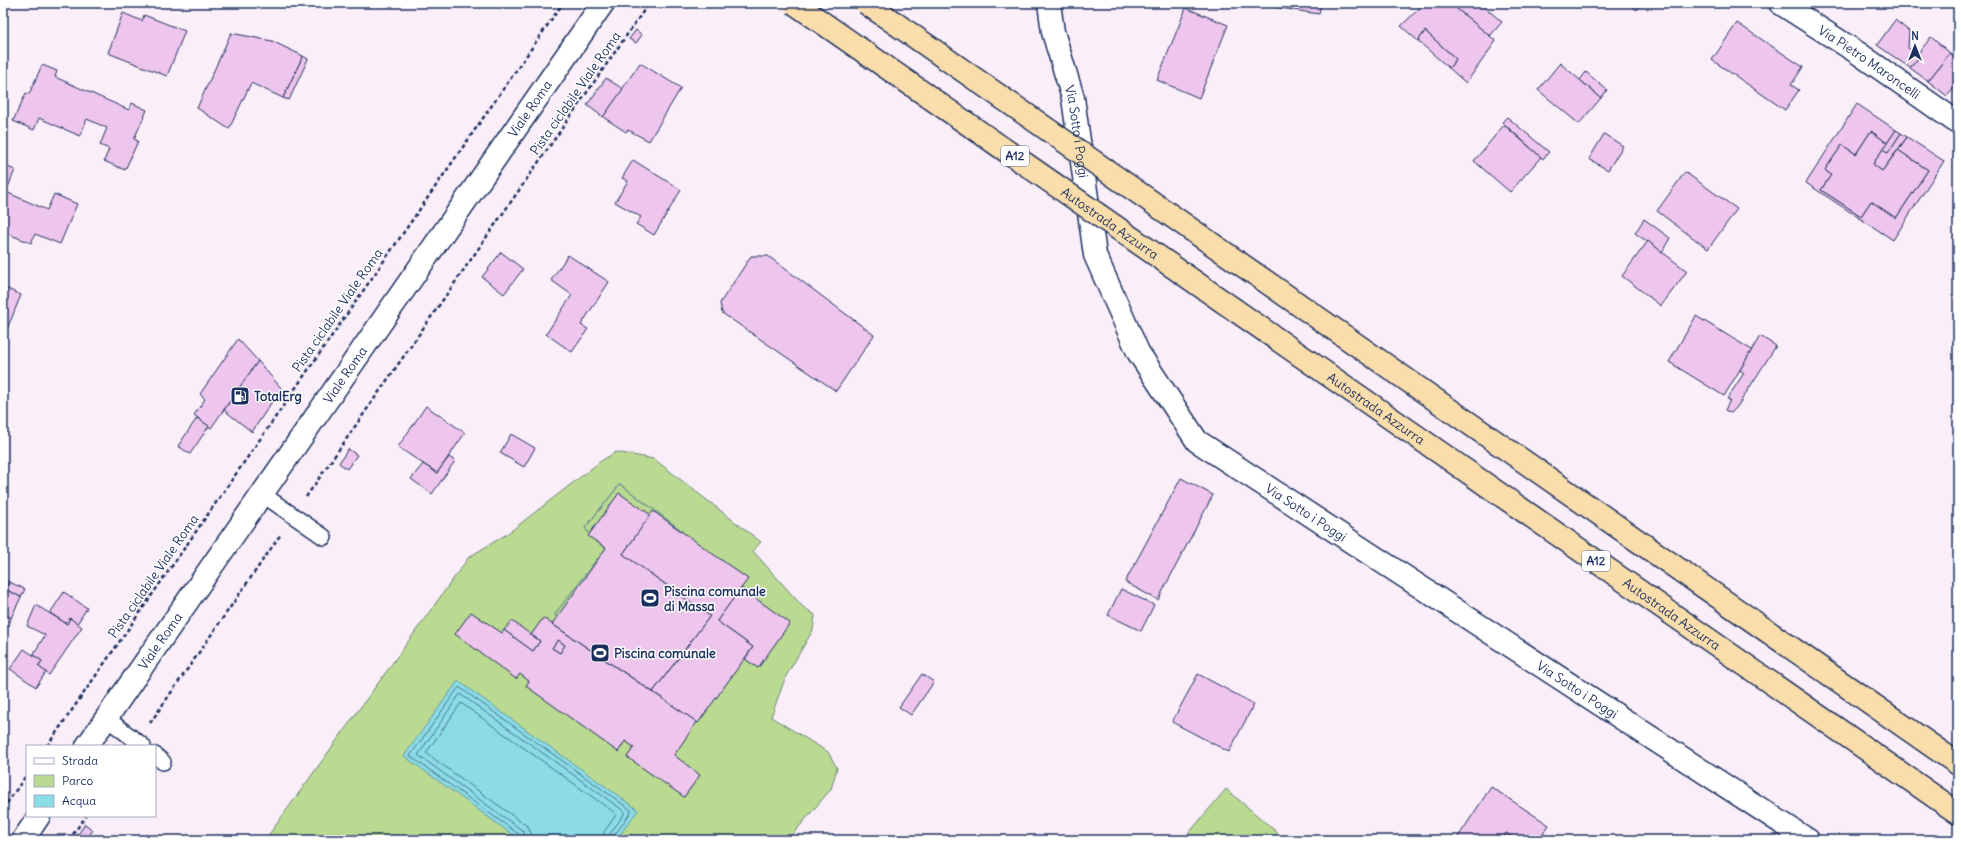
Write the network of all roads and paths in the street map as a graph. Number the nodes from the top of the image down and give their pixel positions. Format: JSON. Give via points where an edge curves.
{"nodes":[{"id":1,"x":562,"y":3,"type":"edge"},
{"id":2,"x":603,"y":3,"type":"edge"},
{"id":3,"x":649,"y":3,"type":"edge"},
{"id":4,"x":794,"y":3,"type":"edge"},
{"id":5,"x":866,"y":3,"type":"edge"},
{"id":6,"x":1049,"y":3,"type":"edge"},
{"id":7,"x":1780,"y":3,"type":"edge"},
{"id":8,"x":1958,"y":123,"type":"edge"},
{"id":9,"x":262,"y":494,"type":"junction"},
{"id":10,"x":294,"y":516,"type":"junction"},
{"id":11,"x":324,"y":537,"type":"dead end"},
{"id":12,"x":106,"y":718,"type":"junction"},
{"id":13,"x":140,"y":744,"type":"edge"},
{"id":14,"x":48,"y":745,"type":"edge"},
{"id":15,"x":88,"y":745,"type":"edge"},
{"id":16,"x":1958,"y":764,"type":"edge"},
{"id":17,"x":26,"y":775,"type":"edge"},
{"id":18,"x":3,"y":809,"type":"edge"},
{"id":19,"x":1958,"y":813,"type":"edge"},
{"id":20,"x":38,"y":817,"type":"edge"},
{"id":21,"x":85,"y":817,"type":"edge"},
{"id":22,"x":23,"y":840,"type":"edge"},
{"id":23,"x":69,"y":840,"type":"edge"},
{"id":24,"x":1808,"y":840,"type":"edge"}],
"edges":[{"from":1,"to":14,"type":"path","name":"Pista ciclabile Viale Roma"},
{"from":2,"to":9,"type":"street","name":"Viale Roma"},
{"from":3,"to":10,"type":"path","name":"Pista ciclabile Viale Roma"},
{"from":4,"to":19,"type":"highway","name":"Autostrada Azzurra","number":"A12","bridge":true},
{"from":5,"to":16,"type":"highway","bridge":true},
{"from":6,"to":24,"type":"street","name":"Via Sotto i Poggi","via":[[1053,32],[1073,98],[1095,255],[1138,352],[1196,441]]},
{"from":7,"to":8,"type":"street","name":"Via Pietro Maroncelli","via":[[1858,53]]},
{"from":9,"to":10,"type":"lane"},
{"from":9,"to":12,"type":"street","name":"Viale Roma"},
{"from":10,"to":11,"type":"lane"},
{"from":10,"to":13,"type":"path","name":"Pista ciclabile Viale Roma"},
{"from":12,"to":13,"type":"lane"},
{"from":12,"to":15,"type":"street","name":"Viale Roma"},
{"from":17,"to":18,"type":"path"},
{"from":20,"to":22,"type":"street"},
{"from":21,"to":23,"type":"path"}]}
